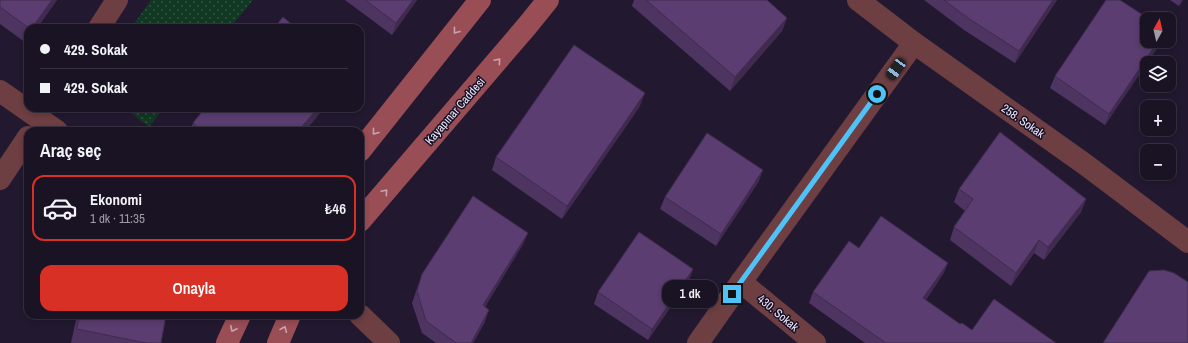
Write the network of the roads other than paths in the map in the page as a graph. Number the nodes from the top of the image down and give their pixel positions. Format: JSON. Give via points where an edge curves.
{"nodes":[{"id":1,"x":117,"y":0,"type":"edge"},
{"id":2,"x":480,"y":0,"type":"edge"},
{"id":3,"x":548,"y":0,"type":"edge"},
{"id":4,"x":858,"y":0,"type":"edge"},
{"id":5,"x":102,"y":24,"type":"edge"},
{"id":6,"x":914,"y":43,"type":"junction"},
{"id":7,"x":0,"y":91,"type":"edge"},
{"id":8,"x":24,"y":111,"type":"edge"},
{"id":9,"x":25,"y":112,"type":"edge"},
{"id":10,"x":41,"y":125,"type":"edge"},
{"id":11,"x":364,"y":146,"type":"edge"},
{"id":12,"x":24,"y":147,"type":"edge"},
{"id":13,"x":0,"y":179,"type":"edge"},
{"id":14,"x":364,"y":216,"type":"edge"},
{"id":15,"x":1188,"y":242,"type":"edge"},
{"id":16,"x":741,"y":282,"type":"junction"},
{"id":17,"x":238,"y":319,"type":"edge"},
{"id":18,"x":288,"y":319,"type":"edge"},
{"id":19,"x":364,"y":319,"type":"edge"},
{"id":20,"x":227,"y":343,"type":"edge"},
{"id":21,"x":278,"y":343,"type":"edge"},
{"id":22,"x":389,"y":343,"type":"edge"},
{"id":23,"x":698,"y":343,"type":"edge"},
{"id":24,"x":815,"y":343,"type":"edge"}],
"edges":[{"from":1,"to":5,"type":"street"},
{"from":2,"to":11,"type":"main road","one_way":true},
{"from":14,"to":3,"type":"main road","name":"Kayapınar Caddesi","one_way":true},
{"from":4,"to":6,"type":"street","name":"258. Sokak"},
{"from":6,"to":15,"type":"street","name":"258. Sokak"},
{"from":6,"to":16,"type":"street"},
{"from":7,"to":8,"type":"street"},
{"from":9,"to":10,"type":"street"},
{"from":12,"to":13,"type":"street"},
{"from":16,"to":23,"type":"street"},
{"from":16,"to":24,"type":"street","name":"430. Sokak"},
{"from":17,"to":20,"type":"main road","one_way":true},
{"from":21,"to":18,"type":"main road","one_way":true},
{"from":19,"to":22,"type":"street"}]}
